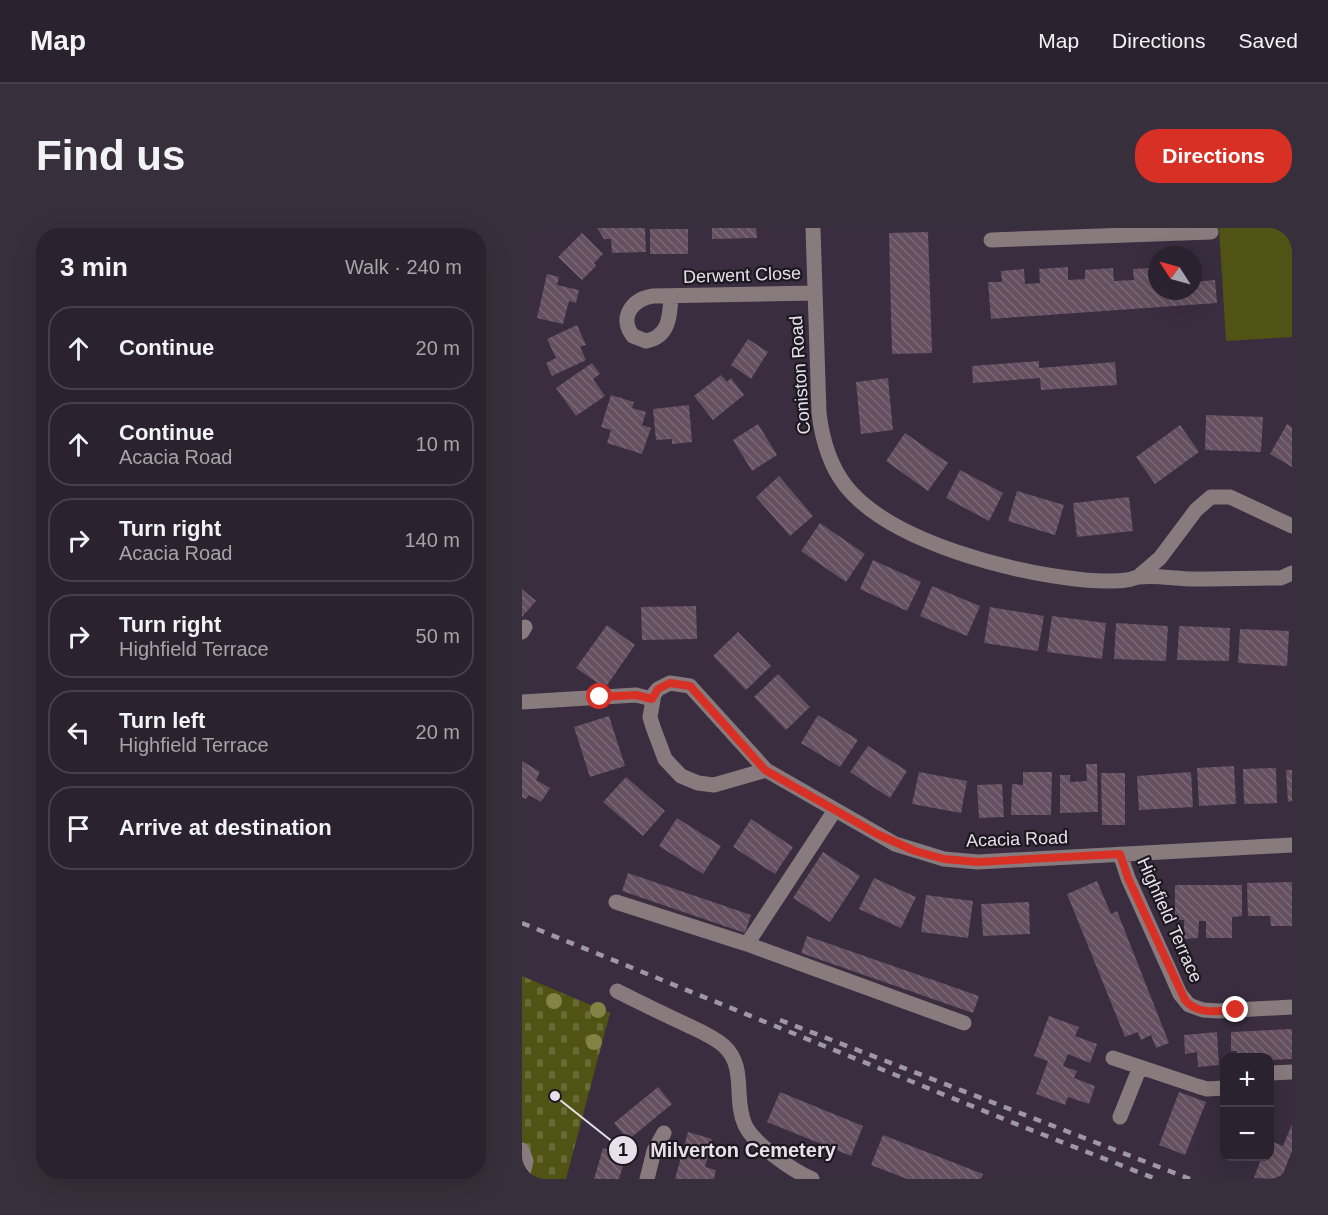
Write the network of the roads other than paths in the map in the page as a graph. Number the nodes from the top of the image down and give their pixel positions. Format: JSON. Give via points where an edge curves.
{"nodes":[{"id":1,"x":813,"y":228,"type":"edge"},
{"id":2,"x":1106,"y":232,"type":"edge"},
{"id":3,"x":1211,"y":232,"type":"dead end"},
{"id":4,"x":1023,"y":233,"type":"edge"},
{"id":5,"x":991,"y":240,"type":"dead end"},
{"id":6,"x":814,"y":293,"type":"junction"},
{"id":7,"x":671,"y":297,"type":"dead end"},
{"id":8,"x":1292,"y":526,"type":"edge"},
{"id":9,"x":1292,"y":573,"type":"edge"},
{"id":10,"x":1138,"y":577,"type":"junction"},
{"id":11,"x":652,"y":699,"type":"junction"},
{"id":12,"x":522,"y":702,"type":"edge"},
{"id":13,"x":765,"y":770,"type":"junction"},
{"id":14,"x":835,"y":810,"type":"junction"},
{"id":15,"x":1292,"y":845,"type":"edge"},
{"id":16,"x":1120,"y":854,"type":"junction"},
{"id":17,"x":616,"y":902,"type":"dead end"},
{"id":18,"x":747,"y":944,"type":"junction"},
{"id":19,"x":617,"y":991,"type":"dead end"},
{"id":20,"x":1292,"y":1006,"type":"edge"},
{"id":21,"x":964,"y":1023,"type":"dead end"},
{"id":22,"x":1113,"y":1058,"type":"dead end"},
{"id":23,"x":1140,"y":1067,"type":"junction"},
{"id":24,"x":1292,"y":1072,"type":"edge"},
{"id":25,"x":1274,"y":1073,"type":"edge"},
{"id":26,"x":1220,"y":1088,"type":"edge"},
{"id":27,"x":1120,"y":1117,"type":"dead end"},
{"id":28,"x":664,"y":1134,"type":"dead end"},
{"id":29,"x":522,"y":1150,"type":"edge"},
{"id":30,"x":522,"y":1178,"type":"edge"},
{"id":31,"x":647,"y":1179,"type":"edge"},
{"id":32,"x":812,"y":1179,"type":"edge"}],
"edges":[{"from":1,"to":6,"type":"street","name":"Coniston Road"},
{"from":2,"to":3,"type":"street"},
{"from":2,"to":4,"type":"street"},
{"from":4,"to":5,"type":"street"},
{"from":6,"to":7,"type":"street","name":"Derwent Close"},
{"from":6,"to":10,"type":"street","name":"Coniston Road","via":[[822,435],[845,485],[864,504],[922,537],[1019,570],[1101,581]]},
{"from":8,"to":10,"type":"street","via":[[1230,497],[1211,497],[1196,510],[1160,558]]},
{"from":9,"to":10,"type":"street","name":"Coniston Road","via":[[1281,578]]},
{"from":11,"to":12,"type":"street","via":[[636,695]]},
{"from":11,"to":13,"type":"street","name":"Acacia Road","via":[[658,689],[670,683],[690,686]]},
{"from":11,"to":13,"type":"street","via":[[650,717],[665,759],[681,776],[714,785]]},
{"from":13,"to":14,"type":"street","name":"Acacia Road"},
{"from":14,"to":16,"type":"street","name":"Acacia Road","via":[[895,844],[952,860]]},
{"from":14,"to":18,"type":"street"},
{"from":15,"to":16,"type":"street","name":"Acacia Road"},
{"from":16,"to":20,"type":"street","name":"Highfield Terrace","via":[[1180,994],[1189,1005],[1218,1011]]},
{"from":17,"to":18,"type":"street"},
{"from":18,"to":21,"type":"street"},
{"from":19,"to":32,"type":"street","via":[[723,1046],[738,1070],[745,1125],[781,1162]]},
{"from":22,"to":23,"type":"street"},
{"from":23,"to":26,"type":"street","via":[[1207,1089]]},
{"from":23,"to":27,"type":"street"},
{"from":24,"to":25,"type":"street"},
{"from":28,"to":31,"type":"street","via":[[654,1151]]},
{"from":29,"to":30,"type":"street","via":[[526,1161]]}]}
